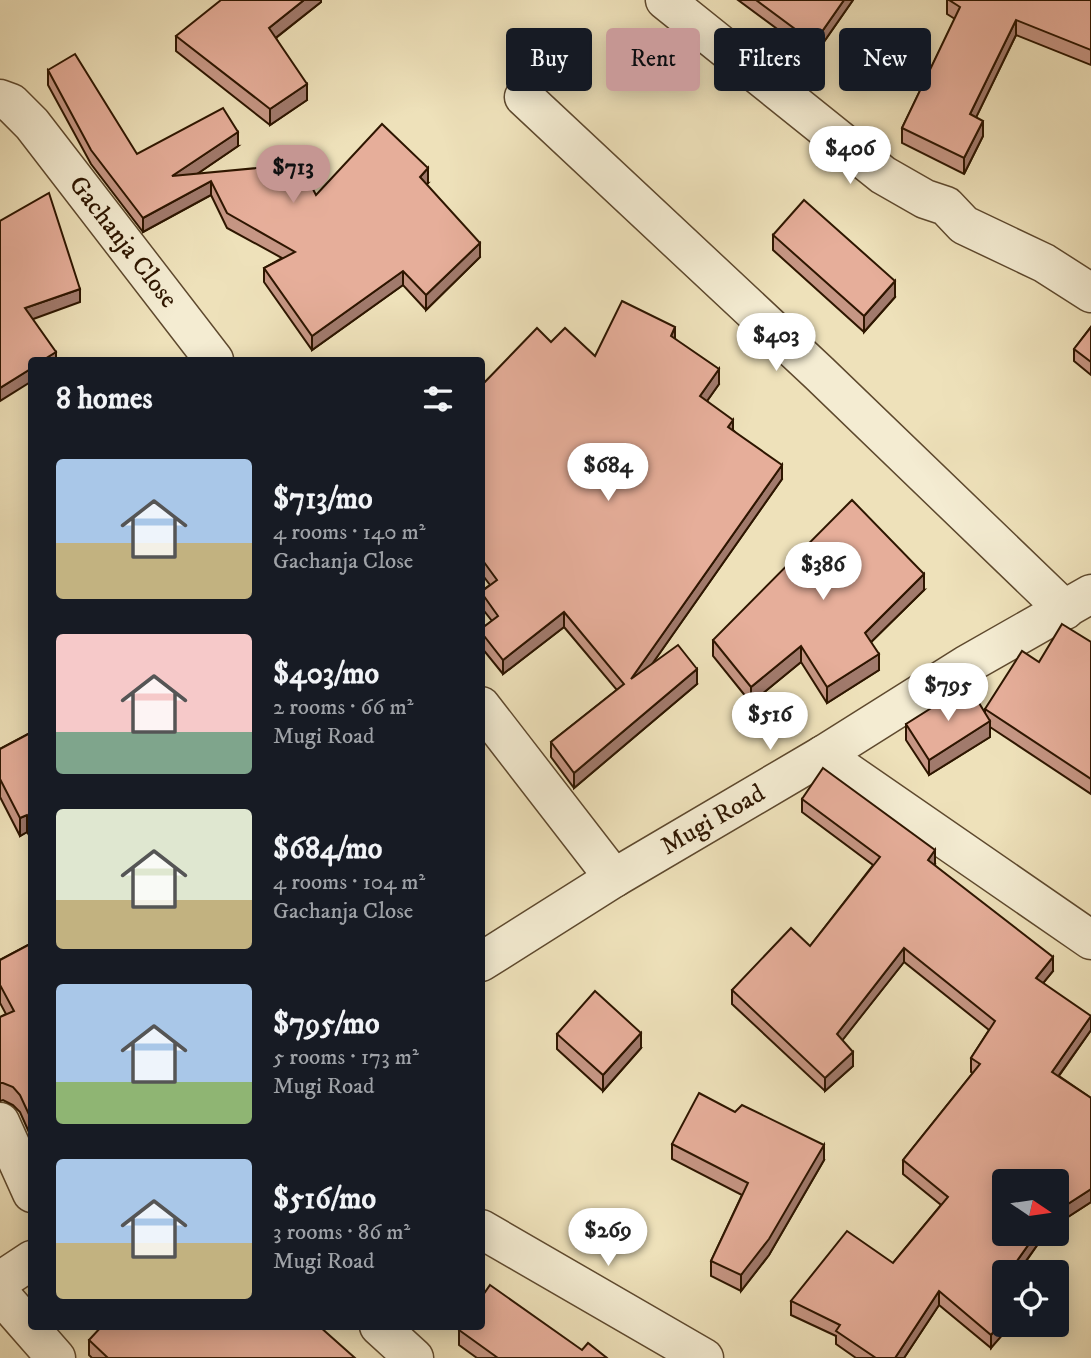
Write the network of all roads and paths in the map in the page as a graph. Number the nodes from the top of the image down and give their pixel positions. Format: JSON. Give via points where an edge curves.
{"nodes":[{"id":1,"x":665,"y":0,"type":"edge"},
{"id":2,"x":524,"y":97,"type":"dead end"},
{"id":3,"x":0,"y":99,"type":"edge"},
{"id":4,"x":1091,"y":293,"type":"edge"},
{"id":5,"x":212,"y":357,"type":"edge"},
{"id":6,"x":1078,"y":602,"type":"edge"},
{"id":7,"x":485,"y":711,"type":"edge"},
{"id":8,"x":823,"y":755,"type":"junction"},
{"id":9,"x":614,"y":878,"type":"junction"},
{"id":10,"x":1091,"y":940,"type":"edge"},
{"id":11,"x":485,"y":959,"type":"edge"},
{"id":12,"x":0,"y":1122,"type":"edge"},
{"id":13,"x":28,"y":1184,"type":"edge"},
{"id":14,"x":485,"y":1231,"type":"edge"},
{"id":15,"x":28,"y":1263,"type":"edge"},
{"id":16,"x":0,"y":1281,"type":"edge"},
{"id":17,"x":0,"y":1294,"type":"edge"},
{"id":18,"x":28,"y":1326,"type":"edge"},
{"id":19,"x":32,"y":1330,"type":"edge"},
{"id":20,"x":383,"y":1330,"type":"edge"},
{"id":21,"x":56,"y":1358,"type":"edge"},
{"id":22,"x":414,"y":1358,"type":"edge"},
{"id":23,"x":704,"y":1358,"type":"edge"}],
"edges":[{"from":1,"to":4,"type":"street","via":[[883,175],[946,206],[964,225]]},
{"from":2,"to":6,"type":"street","via":[[820,373]]},
{"from":3,"to":5,"type":"street","name":"Gachanja Close","via":[[11,103],[32,124]]},
{"from":6,"to":8,"type":"street","name":"Mugi Road","via":[[966,665]]},
{"from":7,"to":9,"type":"street"},
{"from":8,"to":9,"type":"street","name":"Mugi Road"},
{"from":8,"to":10,"type":"street"},
{"from":9,"to":11,"type":"street","name":"Mugi Road"},
{"from":12,"to":13,"type":"street"},
{"from":14,"to":23,"type":"street"},
{"from":15,"to":16,"type":"street"},
{"from":17,"to":18,"type":"street"},
{"from":19,"to":21,"type":"street"},
{"from":20,"to":22,"type":"street"}]}
